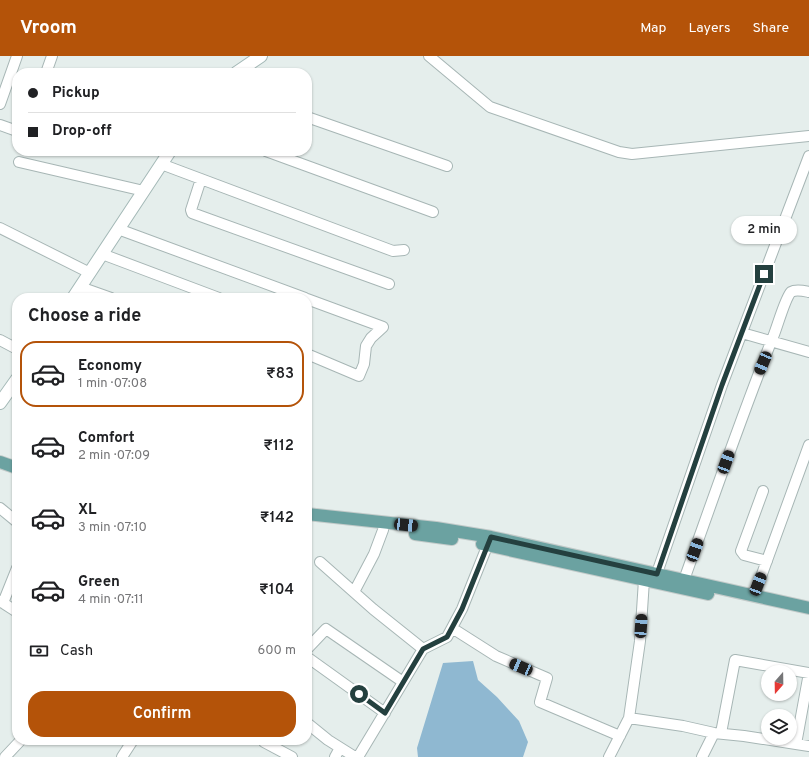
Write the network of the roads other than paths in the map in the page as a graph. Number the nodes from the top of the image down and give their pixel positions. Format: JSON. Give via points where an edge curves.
{"nodes":[{"id":1,"x":17,"y":56,"type":"edge"},
{"id":2,"x":52,"y":56,"type":"edge"},
{"id":3,"x":261,"y":56,"type":"edge"},
{"id":4,"x":429,"y":56,"type":"edge"},
{"id":5,"x":13,"y":68,"type":"edge"},
{"id":6,"x":48,"y":68,"type":"edge"},
{"id":7,"x":243,"y":68,"type":"edge"},
{"id":8,"x":12,"y":70,"type":"edge"},
{"id":9,"x":0,"y":104,"type":"edge"},
{"id":10,"x":312,"y":119,"type":"edge"},
{"id":11,"x":0,"y":125,"type":"edge"},
{"id":12,"x":12,"y":129,"type":"edge"},
{"id":13,"x":809,"y":136,"type":"edge"},
{"id":14,"x":167,"y":156,"type":"edge"},
{"id":15,"x":280,"y":156,"type":"edge"},
{"id":16,"x":809,"y":156,"type":"edge"},
{"id":17,"x":19,"y":162,"type":"dead end"},
{"id":18,"x":161,"y":164,"type":"junction"},
{"id":19,"x":447,"y":166,"type":"dead end"},
{"id":20,"x":201,"y":179,"type":"junction"},
{"id":21,"x":144,"y":191,"type":"junction"},
{"id":22,"x":433,"y":212,"type":"dead end"},
{"id":23,"x":0,"y":228,"type":"edge"},
{"id":24,"x":118,"y":229,"type":"junction"},
{"id":25,"x":404,"y":250,"type":"dead end"},
{"id":26,"x":102,"y":254,"type":"junction"},
{"id":27,"x":90,"y":272,"type":"junction"},
{"id":28,"x":389,"y":284,"type":"dead end"},
{"id":29,"x":80,"y":287,"type":"junction"},
{"id":30,"x":809,"y":292,"type":"edge"},
{"id":31,"x":76,"y":293,"type":"edge"},
{"id":32,"x":97,"y":293,"type":"edge"},
{"id":33,"x":206,"y":293,"type":"edge"},
{"id":34,"x":292,"y":293,"type":"edge"},
{"id":35,"x":312,"y":300,"type":"edge"},
{"id":36,"x":742,"y":333,"type":"junction"},
{"id":37,"x":0,"y":340,"type":"edge"},
{"id":38,"x":772,"y":341,"type":"junction"},
{"id":39,"x":12,"y":346,"type":"edge"},
{"id":40,"x":809,"y":352,"type":"edge"},
{"id":41,"x":312,"y":356,"type":"edge"},
{"id":42,"x":12,"y":386,"type":"edge"},
{"id":43,"x":0,"y":404,"type":"edge"},
{"id":44,"x":809,"y":445,"type":"edge"},
{"id":45,"x":0,"y":462,"type":"edge"},
{"id":46,"x":12,"y":466,"type":"edge"},
{"id":47,"x":805,"y":470,"type":"edge"},
{"id":48,"x":0,"y":471,"type":"edge"},
{"id":49,"x":12,"y":475,"type":"edge"},
{"id":50,"x":763,"y":491,"type":"dead end"},
{"id":51,"x":0,"y":508,"type":"edge"},
{"id":52,"x":312,"y":515,"type":"edge"},
{"id":53,"x":12,"y":518,"type":"edge"},
{"id":54,"x":312,"y":523,"type":"edge"},
{"id":55,"x":383,"y":530,"type":"junction"},
{"id":56,"x":489,"y":541,"type":"junction"},
{"id":57,"x":767,"y":561,"type":"junction"},
{"id":58,"x":320,"y":562,"type":"dead end"},
{"id":59,"x":657,"y":574,"type":"junction"},
{"id":60,"x":12,"y":579,"type":"edge"},
{"id":61,"x":644,"y":580,"type":"junction"},
{"id":62,"x":684,"y":580,"type":"junction"},
{"id":63,"x":354,"y":592,"type":"junction"},
{"id":64,"x":754,"y":596,"type":"junction"},
{"id":65,"x":2,"y":602,"type":"edge"},
{"id":66,"x":809,"y":608,"type":"edge"},
{"id":67,"x":12,"y":609,"type":"edge"},
{"id":68,"x":809,"y":616,"type":"edge"},
{"id":69,"x":452,"y":628,"type":"junction"},
{"id":70,"x":312,"y":637,"type":"edge"},
{"id":71,"x":423,"y":649,"type":"junction"},
{"id":72,"x":312,"y":661,"type":"edge"},
{"id":73,"x":809,"y":673,"type":"edge"},
{"id":74,"x":403,"y":682,"type":"junction"},
{"id":75,"x":385,"y":713,"type":"junction"},
{"id":76,"x":629,"y":718,"type":"junction"},
{"id":77,"x":312,"y":727,"type":"edge"},
{"id":78,"x":718,"y":733,"type":"junction"},
{"id":79,"x":620,"y":736,"type":"junction"},
{"id":80,"x":761,"y":739,"type":"edge"},
{"id":81,"x":797,"y":739,"type":"edge"},
{"id":82,"x":797,"y":744,"type":"edge"},
{"id":83,"x":17,"y":745,"type":"edge"},
{"id":84,"x":130,"y":745,"type":"edge"},
{"id":85,"x":270,"y":745,"type":"edge"},
{"id":86,"x":809,"y":746,"type":"edge"},
{"id":87,"x":340,"y":748,"type":"junction"},
{"id":88,"x":6,"y":757,"type":"edge"},
{"id":89,"x":122,"y":757,"type":"edge"},
{"id":90,"x":292,"y":757,"type":"edge"},
{"id":91,"x":335,"y":757,"type":"edge"},
{"id":92,"x":357,"y":757,"type":"edge"},
{"id":93,"x":609,"y":757,"type":"edge"},
{"id":94,"x":702,"y":757,"type":"edge"}],
"edges":[{"from":1,"to":5,"type":"street"},
{"from":2,"to":6,"type":"street"},
{"from":3,"to":7,"type":"street"},
{"from":4,"to":13,"type":"street","via":[[490,107],[619,152],[632,154]]},
{"from":8,"to":9,"type":"street"},
{"from":10,"to":19,"type":"street"},
{"from":11,"to":12,"type":"street"},
{"from":14,"to":18,"type":"street"},
{"from":15,"to":22,"type":"street"},
{"from":16,"to":36,"type":"street"},
{"from":17,"to":21,"type":"street"},
{"from":18,"to":20,"type":"street"},
{"from":18,"to":21,"type":"street"},
{"from":20,"to":25,"type":"street","via":[[393,250]]},
{"from":20,"to":28,"type":"street","via":[[192,214]]},
{"from":21,"to":24,"type":"street"},
{"from":23,"to":27,"type":"street"},
{"from":24,"to":26,"type":"street"},
{"from":24,"to":34,"type":"street"},
{"from":26,"to":27,"type":"street"},
{"from":26,"to":33,"type":"street"},
{"from":27,"to":29,"type":"street"},
{"from":29,"to":31,"type":"street"},
{"from":29,"to":32,"type":"street"},
{"from":30,"to":38,"type":"street","via":[[792,292]]},
{"from":35,"to":41,"type":"street","via":[[383,327],[366,346],[364,364],[359,376]]},
{"from":36,"to":38,"type":"street"},
{"from":36,"to":59,"type":"street"},
{"from":37,"to":39,"type":"street"},
{"from":38,"to":40,"type":"street"},
{"from":38,"to":62,"type":"street","via":[[758,373]]},
{"from":42,"to":43,"type":"street"},
{"from":44,"to":47,"type":"street"},
{"from":45,"to":46,"type":"main road"},
{"from":47,"to":57,"type":"street"},
{"from":48,"to":49,"type":"main road"},
{"from":50,"to":57,"type":"street","via":[[741,551],[744,555]]},
{"from":51,"to":53,"type":"street"},
{"from":52,"to":56,"type":"main road","via":[[436,528]]},
{"from":54,"to":55,"type":"main road"},
{"from":55,"to":56,"type":"main road"},
{"from":55,"to":63,"type":"street","via":[[374,554]]},
{"from":56,"to":59,"type":"main road"},
{"from":56,"to":61,"type":"main road"},
{"from":56,"to":69,"type":"street"},
{"from":57,"to":64,"type":"street"},
{"from":58,"to":63,"type":"street"},
{"from":59,"to":62,"type":"main road"},
{"from":60,"to":65,"type":"street"},
{"from":61,"to":68,"type":"main road"},
{"from":61,"to":76,"type":"street","via":[[640,641]]},
{"from":62,"to":64,"type":"main road"},
{"from":63,"to":71,"type":"street"},
{"from":64,"to":66,"type":"main road"},
{"from":65,"to":67,"type":"street"},
{"from":69,"to":71,"type":"street","via":[[447,637]]},
{"from":69,"to":79,"type":"street","via":[[496,656],[547,678],[540,702]]},
{"from":70,"to":74,"type":"street","via":[[327,629]]},
{"from":71,"to":74,"type":"street"},
{"from":72,"to":75,"type":"street"},
{"from":73,"to":78,"type":"street","via":[[735,660]]},
{"from":73,"to":81,"type":"street"},
{"from":74,"to":75,"type":"street"},
{"from":75,"to":92,"type":"street"},
{"from":76,"to":78,"type":"street"},
{"from":76,"to":79,"type":"street"},
{"from":77,"to":87,"type":"street"},
{"from":78,"to":80,"type":"street"},
{"from":78,"to":94,"type":"street"},
{"from":79,"to":93,"type":"street"},
{"from":82,"to":86,"type":"street"},
{"from":83,"to":88,"type":"street"},
{"from":84,"to":89,"type":"street"},
{"from":85,"to":90,"type":"street"},
{"from":87,"to":91,"type":"street"},
{"from":87,"to":92,"type":"street"}]}
